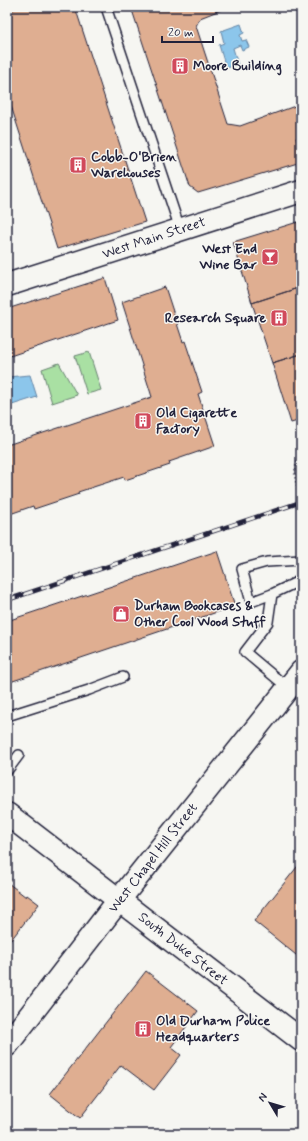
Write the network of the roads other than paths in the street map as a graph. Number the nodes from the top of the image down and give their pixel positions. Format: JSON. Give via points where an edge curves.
{"nodes":[{"id":1,"x":106,"y":7,"type":"edge"},
{"id":2,"x":301,"y":192,"type":"edge"},
{"id":3,"x":180,"y":230,"type":"junction"},
{"id":4,"x":7,"y":285,"type":"edge"},
{"id":5,"x":301,"y":560,"type":"edge"},
{"id":6,"x":301,"y":580,"type":"edge"},
{"id":7,"x":272,"y":594,"type":"junction"},
{"id":8,"x":123,"y":677,"type":"dead end"},
{"id":9,"x":297,"y":678,"type":"edge"},
{"id":10,"x":7,"y":716,"type":"edge"},
{"id":11,"x":19,"y":755,"type":"dead end"},
{"id":12,"x":7,"y":771,"type":"edge"},
{"id":13,"x":7,"y":814,"type":"edge"},
{"id":14,"x":119,"y":900,"type":"junction"},
{"id":15,"x":301,"y":1040,"type":"edge"},
{"id":16,"x":7,"y":1045,"type":"edge"}],
"edges":[{"from":1,"to":3,"type":"lane"},
{"from":2,"to":3,"type":"main road","name":"West Main Street"},
{"from":3,"to":4,"type":"main road","name":"West Main Street"},
{"from":5,"to":7,"type":"lane","via":[[267,562],[242,569],[251,602]]},
{"from":6,"to":7,"type":"lane"},
{"from":7,"to":9,"type":"lane","via":[[268,622],[245,652]]},
{"from":8,"to":10,"type":"lane"},
{"from":9,"to":14,"type":"main road","name":"West Chapel Hill Street"},
{"from":11,"to":12,"type":"lane"},
{"from":13,"to":14,"type":"main road","name":"South Duke Street"},
{"from":14,"to":15,"type":"main road","name":"South Duke Street"},
{"from":14,"to":16,"type":"main road","name":"West Chapel Hill Street"}]}
